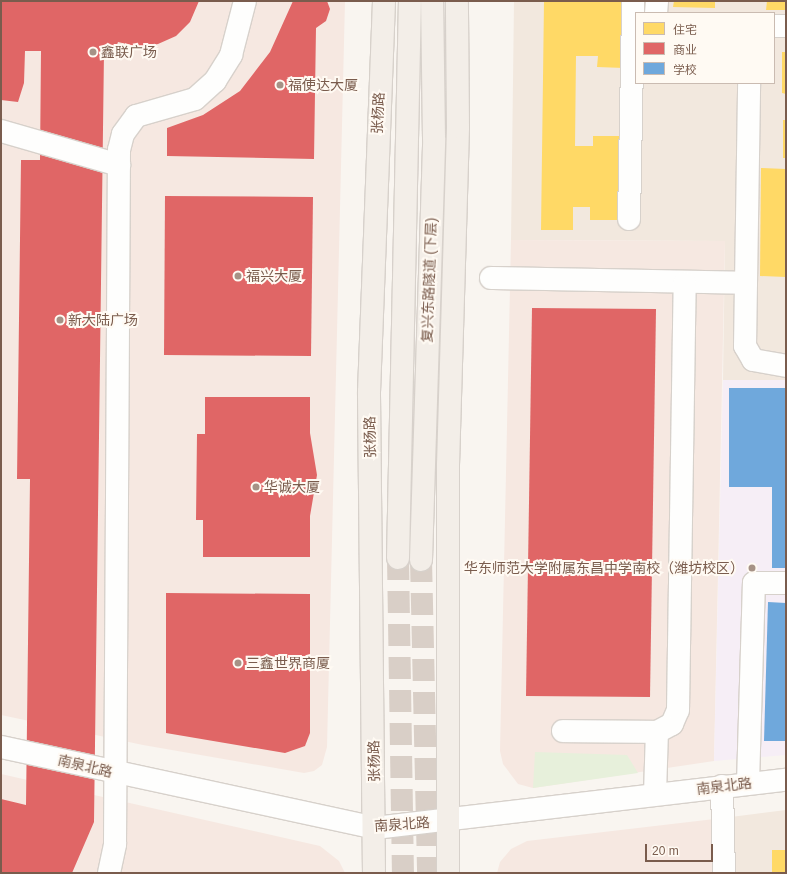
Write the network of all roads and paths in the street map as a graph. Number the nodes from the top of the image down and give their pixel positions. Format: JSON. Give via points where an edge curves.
{"nodes":[{"id":1,"x":245,"y":1,"type":"edge"},
{"id":2,"x":384,"y":1,"type":"edge"},
{"id":3,"x":410,"y":1,"type":"edge"},
{"id":4,"x":432,"y":1,"type":"edge"},
{"id":5,"x":457,"y":1,"type":"edge"},
{"id":6,"x":633,"y":1,"type":"edge"},
{"id":7,"x":657,"y":1,"type":"edge"},
{"id":8,"x":656,"y":12,"type":"edge"},
{"id":9,"x":775,"y":26,"type":"edge"},
{"id":10,"x":786,"y":26,"type":"edge"},
{"id":11,"x":749,"y":84,"type":"edge"},
{"id":12,"x":1,"y":131,"type":"edge"},
{"id":13,"x":119,"y":165,"type":"junction"},
{"id":14,"x":629,"y":219,"type":"dead end"},
{"id":15,"x":491,"y":278,"type":"dead end"},
{"id":16,"x":686,"y":283,"type":"junction"},
{"id":17,"x":746,"y":283,"type":"junction"},
{"id":18,"x":786,"y":366,"type":"edge"},
{"id":19,"x":398,"y":558,"type":"tunnel mouth"},
{"id":20,"x":421,"y":560,"type":"tunnel mouth"},
{"id":21,"x":786,"y":583,"type":"edge"},
{"id":22,"x":563,"y":731,"type":"dead end"},
{"id":23,"x":657,"y":732,"type":"junction"},
{"id":24,"x":1,"y":747,"type":"edge"},
{"id":25,"x":116,"y":773,"type":"junction"},
{"id":26,"x":786,"y":780,"type":"edge"},
{"id":27,"x":748,"y":783,"type":"junction"},
{"id":28,"x":722,"y":786,"type":"junction"},
{"id":29,"x":655,"y":794,"type":"junction"},
{"id":30,"x":447,"y":820,"type":"junction"},
{"id":31,"x":375,"y":828,"type":"junction"},
{"id":32,"x":109,"y":873,"type":"edge"},
{"id":33,"x":374,"y":873,"type":"edge"},
{"id":34,"x":448,"y":873,"type":"edge"},
{"id":35,"x":724,"y":873,"type":"edge"}],
"edges":[{"from":1,"to":13,"type":"street","via":[[231,55],[215,81],[195,99],[136,116],[123,134]]},
{"from":2,"to":31,"type":"main road","name":"张杨路","via":[[369,392]]},
{"from":3,"to":19,"type":"main road","name":"复兴东路隧道 (下层)"},
{"from":4,"to":20,"type":"main road","name":"复兴东路隧道 (下层)","via":[[434,138]]},
{"from":5,"to":30,"type":"main road","via":[[458,127],[448,465]]},
{"from":6,"to":14,"type":"street"},
{"from":7,"to":8,"type":"street"},
{"from":9,"to":10,"type":"street"},
{"from":11,"to":17,"type":"street"},
{"from":12,"to":13,"type":"street"},
{"from":13,"to":25,"type":"street"},
{"from":15,"to":16,"type":"street"},
{"from":16,"to":17,"type":"street"},
{"from":16,"to":23,"type":"street","via":[[678,710],[672,724]]},
{"from":17,"to":18,"type":"street","via":[[746,346],[753,360]]},
{"from":21,"to":27,"type":"street","via":[[754,583]]},
{"from":22,"to":23,"type":"street"},
{"from":23,"to":29,"type":"street"},
{"from":24,"to":25,"type":"street","name":"南泉北路"},
{"from":25,"to":31,"type":"street","name":"南泉北路"},
{"from":25,"to":32,"type":"street","via":[[115,844]]},
{"from":26,"to":27,"type":"street","name":"南泉北路"},
{"from":27,"to":28,"type":"street","name":"南泉北路"},
{"from":28,"to":29,"type":"street","name":"南泉北路"},
{"from":28,"to":35,"type":"street"},
{"from":29,"to":30,"type":"street","name":"南泉北路"},
{"from":30,"to":31,"type":"street","name":"南泉北路"},
{"from":30,"to":34,"type":"main road"},
{"from":31,"to":33,"type":"main road","name":"张杨路"}]}
